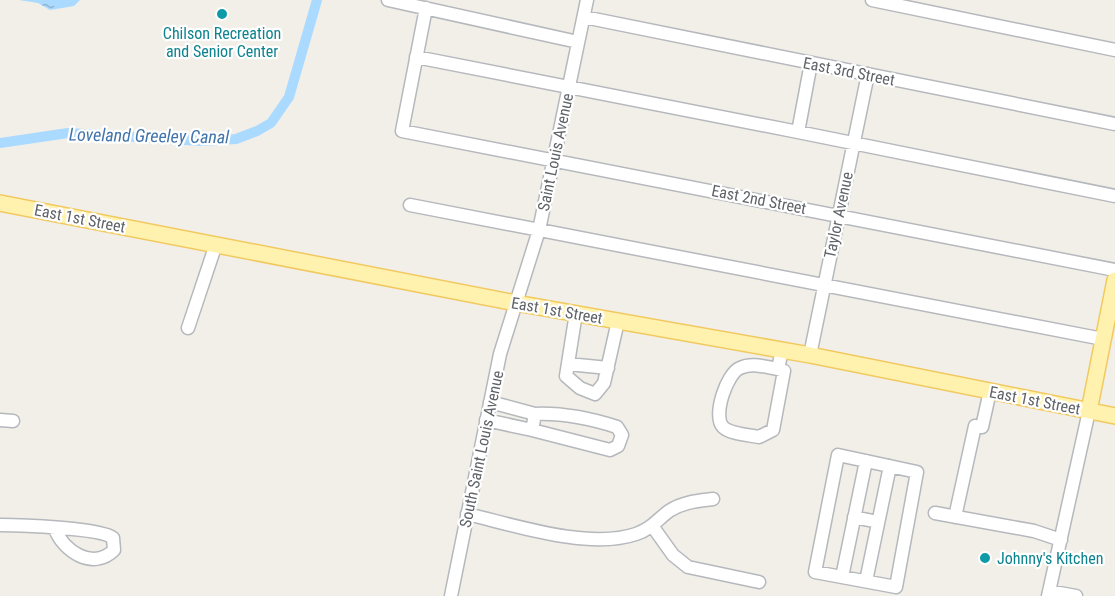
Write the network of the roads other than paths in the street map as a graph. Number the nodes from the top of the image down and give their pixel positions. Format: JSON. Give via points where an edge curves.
{"nodes":[{"id":1,"x":388,"y":0,"type":"edge"},
{"id":2,"x":587,"y":0,"type":"edge"},
{"id":3,"x":872,"y":0,"type":"edge"},
{"id":4,"x":426,"y":8,"type":"junction"},
{"id":5,"x":584,"y":17,"type":"junction"},
{"id":6,"x":578,"y":42,"type":"junction"},
{"id":7,"x":1115,"y":50,"type":"edge"},
{"id":8,"x":416,"y":57,"type":"junction"},
{"id":9,"x":811,"y":63,"type":"junction"},
{"id":10,"x":867,"y":74,"type":"junction"},
{"id":11,"x":569,"y":86,"type":"junction"},
{"id":12,"x":1115,"y":123,"type":"edge"},
{"id":13,"x":798,"y":132,"type":"junction"},
{"id":14,"x":853,"y":144,"type":"junction"},
{"id":15,"x":554,"y":160,"type":"junction"},
{"id":16,"x":1115,"y":195,"type":"edge"},
{"id":17,"x":0,"y":203,"type":"edge"},
{"id":18,"x":410,"y":205,"type":"dead end"},
{"id":19,"x":838,"y":214,"type":"junction"},
{"id":20,"x":539,"y":230,"type":"junction"},
{"id":21,"x":216,"y":244,"type":"junction"},
{"id":22,"x":1115,"y":270,"type":"edge"},
{"id":23,"x":1115,"y":280,"type":"edge"},
{"id":24,"x":824,"y":285,"type":"junction"},
{"id":25,"x":516,"y":303,"type":"junction"},
{"id":26,"x":576,"y":313,"type":"junction"},
{"id":27,"x":618,"y":321,"type":"junction"},
{"id":28,"x":188,"y":328,"type":"dead end"},
{"id":29,"x":1103,"y":339,"type":"junction"},
{"id":30,"x":782,"y":350,"type":"junction"},
{"id":31,"x":810,"y":355,"type":"junction"},
{"id":32,"x":568,"y":364,"type":"junction"},
{"id":33,"x":608,"y":368,"type":"junction"},
{"id":34,"x":778,"y":369,"type":"junction"},
{"id":35,"x":990,"y":391,"type":"junction"},
{"id":36,"x":490,"y":402,"type":"junction"},
{"id":37,"x":1089,"y":411,"type":"junction"},
{"id":38,"x":536,"y":414,"type":"junction"},
{"id":39,"x":1115,"y":416,"type":"edge"},
{"id":40,"x":0,"y":420,"type":"edge"},
{"id":41,"x":486,"y":420,"type":"junction"},
{"id":42,"x":13,"y":421,"type":"dead end"},
{"id":43,"x":532,"y":430,"type":"junction"},
{"id":44,"x":866,"y":461,"type":"junction"},
{"id":45,"x":890,"y":466,"type":"junction"},
{"id":46,"x":713,"y":499,"type":"dead end"},
{"id":47,"x":468,"y":511,"type":"junction"},
{"id":48,"x":935,"y":513,"type":"dead end"},
{"id":49,"x":854,"y":517,"type":"junction"},
{"id":50,"x":955,"y":517,"type":"junction"},
{"id":51,"x":878,"y":522,"type":"junction"},
{"id":52,"x":0,"y":525,"type":"edge"},
{"id":53,"x":653,"y":527,"type":"junction"},
{"id":54,"x":55,"y":529,"type":"dead end"},
{"id":55,"x":1061,"y":540,"type":"junction"},
{"id":56,"x":842,"y":577,"type":"junction"},
{"id":57,"x":866,"y":581,"type":"junction"},
{"id":58,"x":759,"y":582,"type":"dead end"},
{"id":59,"x":1048,"y":593,"type":"edge"},
{"id":60,"x":451,"y":596,"type":"edge"},
{"id":61,"x":1076,"y":596,"type":"edge"}],
"edges":[{"from":1,"to":4,"type":"street"},
{"from":2,"to":5,"type":"street","name":"Saint Louis Avenue"},
{"from":3,"to":7,"type":"street"},
{"from":4,"to":6,"type":"street"},
{"from":4,"to":8,"type":"street"},
{"from":5,"to":6,"type":"street","name":"Saint Louis Avenue"},
{"from":5,"to":9,"type":"street","name":"East 3rd Street"},
{"from":6,"to":11,"type":"street","name":"Saint Louis Avenue"},
{"from":8,"to":11,"type":"street"},
{"from":8,"to":15,"type":"street","name":"East 2nd Street","via":[[402,131]]},
{"from":9,"to":10,"type":"street","name":"East 3rd Street"},
{"from":9,"to":13,"type":"street"},
{"from":10,"to":12,"type":"street","name":"East 3rd Street"},
{"from":10,"to":14,"type":"street","name":"Taylor Avenue"},
{"from":11,"to":13,"type":"street"},
{"from":11,"to":15,"type":"street","name":"Saint Louis Avenue"},
{"from":13,"to":14,"type":"street"},
{"from":14,"to":16,"type":"street"},
{"from":14,"to":19,"type":"street","name":"Taylor Avenue"},
{"from":15,"to":19,"type":"street","name":"East 2nd Street"},
{"from":15,"to":20,"type":"street","name":"Saint Louis Avenue"},
{"from":17,"to":21,"type":"main road","name":"East 1st Street"},
{"from":18,"to":20,"type":"street"},
{"from":19,"to":22,"type":"street","name":"East 2nd Street"},
{"from":19,"to":24,"type":"street","name":"Taylor Avenue"},
{"from":20,"to":24,"type":"street"},
{"from":20,"to":25,"type":"street","name":"Saint Louis Avenue"},
{"from":21,"to":25,"type":"main road","name":"East 1st Street"},
{"from":21,"to":28,"type":"street"},
{"from":23,"to":29,"type":"main road"},
{"from":24,"to":29,"type":"street"},
{"from":24,"to":31,"type":"street","name":"Taylor Avenue"},
{"from":25,"to":26,"type":"main road","name":"East 1st Street"},
{"from":25,"to":36,"type":"street","name":"South Saint Louis Avenue"},
{"from":26,"to":27,"type":"main road","name":"East 1st Street"},
{"from":26,"to":32,"type":"street"},
{"from":27,"to":30,"type":"main road","name":"East 1st Street"},
{"from":27,"to":33,"type":"street"},
{"from":29,"to":37,"type":"main road"},
{"from":30,"to":31,"type":"main road","name":"East 1st Street"},
{"from":30,"to":34,"type":"street"},
{"from":31,"to":35,"type":"main road","name":"East 1st Street"},
{"from":32,"to":33,"type":"street"},
{"from":32,"to":33,"type":"street","via":[[569,381],[595,394],[602,388]]},
{"from":34,"to":34,"type":"street","via":[[753,364],[738,368],[725,388],[719,415],[724,429],[759,437],[773,430],[784,371]]},
{"from":35,"to":37,"type":"main road","name":"East 1st Street"},
{"from":35,"to":50,"type":"street","via":[[982,427],[975,426]]},
{"from":36,"to":38,"type":"street"},
{"from":36,"to":41,"type":"street","name":"South Saint Louis Avenue"},
{"from":37,"to":39,"type":"main road","name":"East 1st Street"},
{"from":37,"to":55,"type":"street"},
{"from":38,"to":43,"type":"street"},
{"from":38,"to":43,"type":"street","via":[[607,424],[617,427],[622,435],[618,446],[610,450]]},
{"from":40,"to":42,"type":"street"},
{"from":41,"to":43,"type":"street"},
{"from":41,"to":47,"type":"street","name":"South Saint Louis Avenue"},
{"from":44,"to":45,"type":"street"},
{"from":44,"to":49,"type":"street"},
{"from":44,"to":56,"type":"street","via":[[838,455],[815,572]]},
{"from":45,"to":51,"type":"street"},
{"from":45,"to":57,"type":"street","via":[[917,471],[896,587]]},
{"from":46,"to":53,"type":"street","via":[[680,505]]},
{"from":47,"to":53,"type":"street","via":[[598,539],[625,538]]},
{"from":47,"to":60,"type":"street","name":"South Saint Louis Avenue"},
{"from":48,"to":50,"type":"street"},
{"from":49,"to":51,"type":"street"},
{"from":49,"to":56,"type":"street"},
{"from":50,"to":55,"type":"street","via":[[1034,531]]},
{"from":51,"to":57,"type":"street"},
{"from":52,"to":54,"type":"street"},
{"from":53,"to":58,"type":"street","via":[[680,562]]},
{"from":55,"to":59,"type":"street"},
{"from":56,"to":57,"type":"street"},
{"from":59,"to":61,"type":"street"}]}
